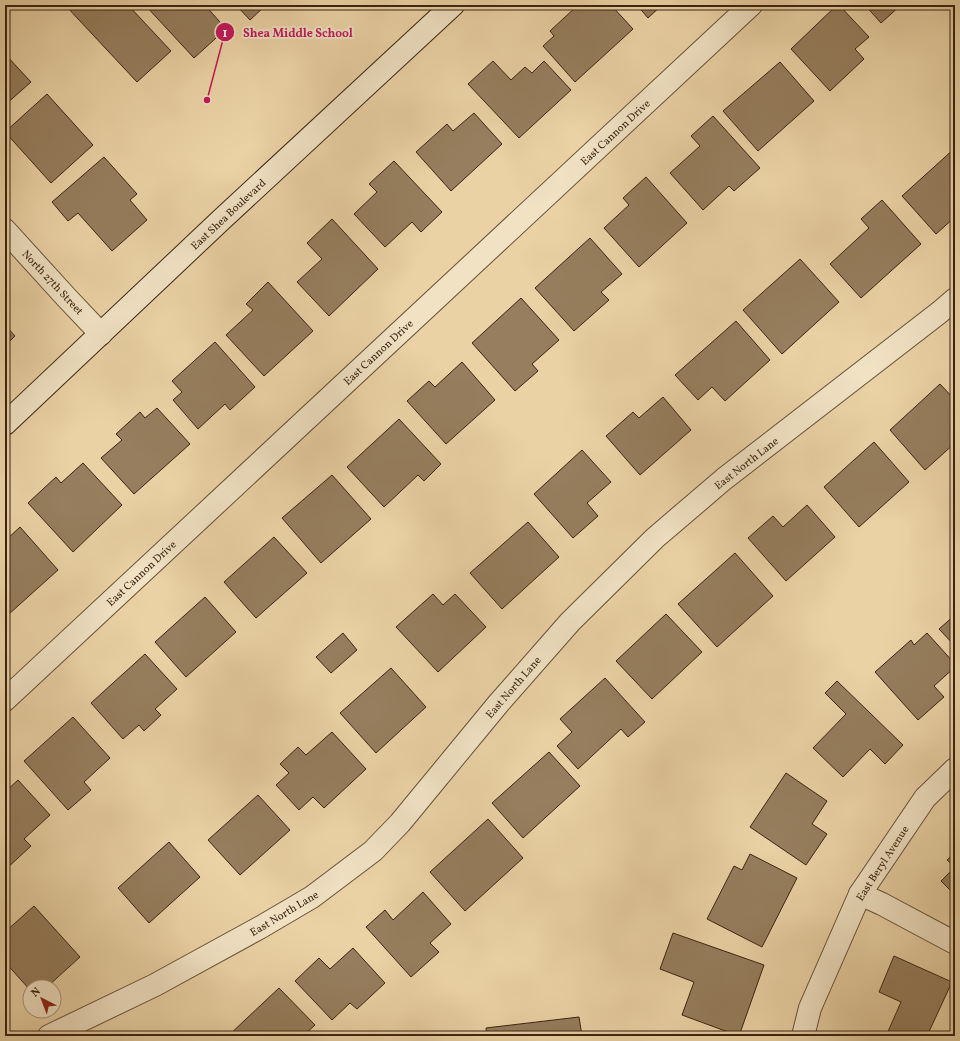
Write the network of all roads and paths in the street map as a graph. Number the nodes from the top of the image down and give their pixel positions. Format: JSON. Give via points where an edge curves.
{"nodes":[{"id":1,"x":453,"y":5,"type":"edge"},
{"id":2,"x":751,"y":5,"type":"edge"},
{"id":3,"x":5,"y":230,"type":"edge"},
{"id":4,"x":955,"y":299,"type":"edge"},
{"id":5,"x":101,"y":334,"type":"junction"},
{"id":6,"x":5,"y":424,"type":"edge"},
{"id":7,"x":5,"y":700,"type":"edge"},
{"id":8,"x":955,"y":769,"type":"edge"},
{"id":9,"x":860,"y":894,"type":"junction"},
{"id":10,"x":955,"y":943,"type":"edge"},
{"id":11,"x":49,"y":1036,"type":"edge"},
{"id":12,"x":803,"y":1036,"type":"edge"}],
"edges":[{"from":1,"to":5,"type":"street","name":"East Shea Boulevard"},
{"from":2,"to":7,"type":"street","name":"East Cannon Drive"},
{"from":3,"to":5,"type":"street","name":"North 27th Street"},
{"from":4,"to":11,"type":"street","name":"East North Lane","via":[[724,479],[655,538],[570,622],[498,704],[400,823],[373,851],[312,897],[261,927],[155,985]]},
{"from":5,"to":6,"type":"street","name":"East Shea Boulevard"},
{"from":8,"to":9,"type":"street","name":"East Beryl Avenue","via":[[925,798]]},
{"from":9,"to":10,"type":"street"},
{"from":9,"to":12,"type":"street","name":"East Beryl Avenue","via":[[810,1008]]}]}
